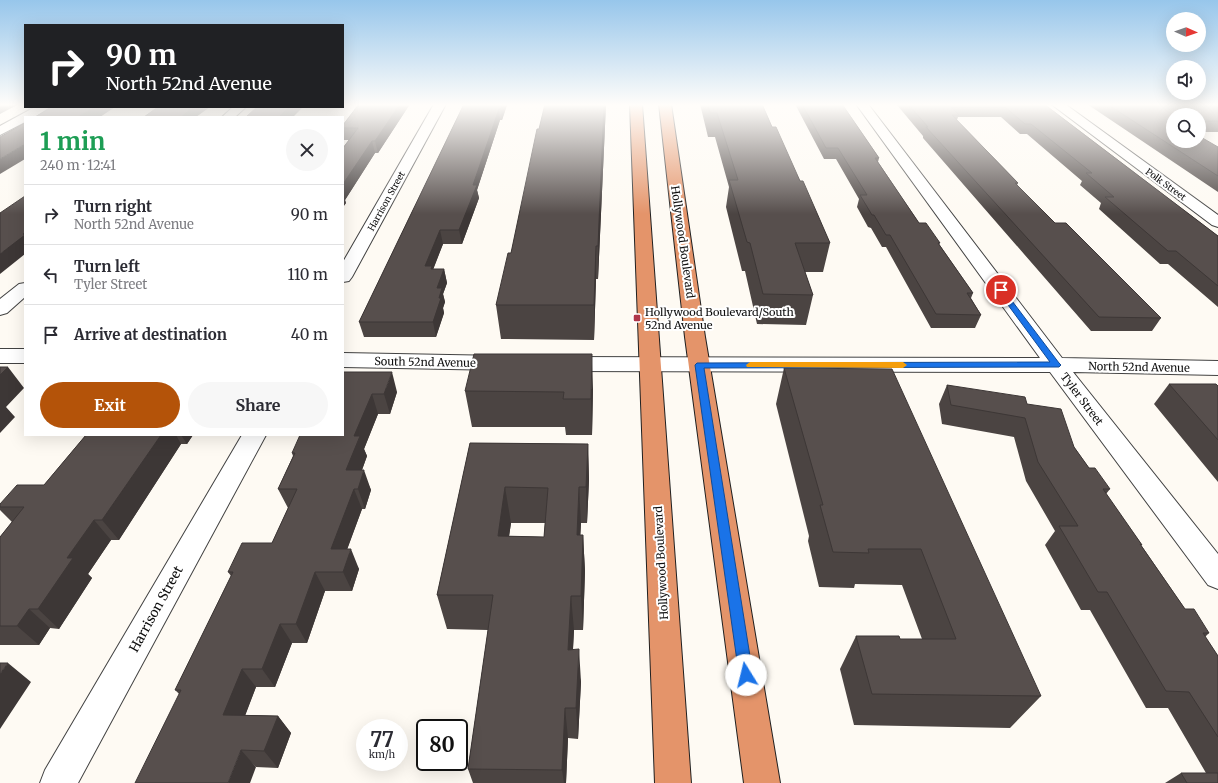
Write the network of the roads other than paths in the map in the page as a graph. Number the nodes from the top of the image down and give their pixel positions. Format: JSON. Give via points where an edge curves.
{"nodes":[{"id":1,"x":420,"y":141,"type":"edge"},
{"id":2,"x":641,"y":141,"type":"edge"},
{"id":3,"x":666,"y":141,"type":"edge"},
{"id":4,"x":889,"y":141,"type":"edge"},
{"id":5,"x":1107,"y":141,"type":"edge"},
{"id":6,"x":1218,"y":222,"type":"edge"},
{"id":7,"x":344,"y":275,"type":"edge"},
{"id":8,"x":24,"y":289,"type":"edge"},
{"id":9,"x":0,"y":309,"type":"edge"},
{"id":10,"x":0,"y":356,"type":"edge"},
{"id":11,"x":24,"y":356,"type":"edge"},
{"id":12,"x":344,"y":360,"type":"edge"},
{"id":13,"x":519,"y":363,"type":"edge"},
{"id":14,"x":542,"y":363,"type":"edge"},
{"id":15,"x":675,"y":365,"type":"junction"},
{"id":16,"x":1056,"y":365,"type":"junction"},
{"id":17,"x":1218,"y":368,"type":"edge"},
{"id":18,"x":253,"y":436,"type":"edge"},
{"id":19,"x":1218,"y":576,"type":"edge"},
{"id":20,"x":58,"y":783,"type":"edge"},
{"id":21,"x":673,"y":783,"type":"edge"},
{"id":22,"x":762,"y":783,"type":"edge"}],
"edges":[{"from":1,"to":7,"type":"street","name":"Harrison Street"},
{"from":2,"to":15,"type":"highway","name":"Hollywood Boulevard"},
{"from":3,"to":15,"type":"highway","name":"Hollywood Boulevard"},
{"from":4,"to":16,"type":"street","name":"Tyler Street"},
{"from":5,"to":6,"type":"street","name":"Polk Street"},
{"from":8,"to":9,"type":"street"},
{"from":10,"to":11,"type":"street"},
{"from":12,"to":13,"type":"street","name":"South 52nd Avenue"},
{"from":14,"to":15,"type":"street"},
{"from":15,"to":16,"type":"street","name":"North 52nd Avenue"},
{"from":15,"to":21,"type":"highway","name":"Hollywood Boulevard"},
{"from":15,"to":22,"type":"highway","name":"Hollywood Boulevard"},
{"from":16,"to":17,"type":"street","name":"North 52nd Avenue"},
{"from":16,"to":19,"type":"street","name":"Tyler Street"},
{"from":18,"to":20,"type":"street","name":"Harrison Street"}]}
